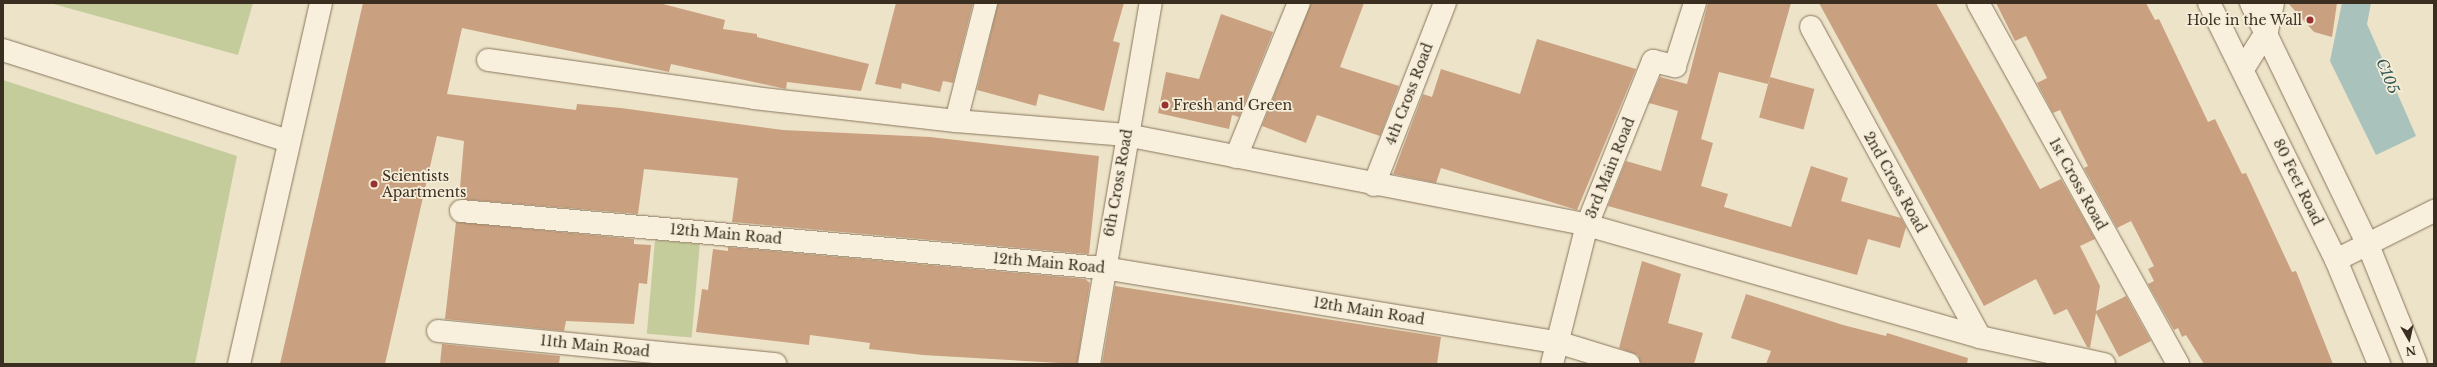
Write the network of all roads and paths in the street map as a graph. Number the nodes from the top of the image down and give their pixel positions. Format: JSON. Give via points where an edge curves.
{"nodes":[{"id":1,"x":321,"y":3,"type":"edge"},
{"id":2,"x":986,"y":3,"type":"edge"},
{"id":3,"x":1151,"y":3,"type":"edge"},
{"id":4,"x":1299,"y":3,"type":"edge"},
{"id":5,"x":1445,"y":3,"type":"edge"},
{"id":6,"x":1695,"y":3,"type":"edge"},
{"id":7,"x":1978,"y":3,"type":"edge"},
{"id":8,"x":2209,"y":3,"type":"edge"},
{"id":9,"x":2251,"y":3,"type":"edge"},
{"id":10,"x":2273,"y":3,"type":"edge"},
{"id":11,"x":1811,"y":27,"type":"dead end"},
{"id":12,"x":2267,"y":31,"type":"junction"},
{"id":13,"x":3,"y":50,"type":"edge"},
{"id":14,"x":488,"y":60,"type":"dead end"},
{"id":15,"x":2243,"y":69,"type":"junction"},
{"id":16,"x":956,"y":121,"type":"junction"},
{"id":17,"x":1126,"y":135,"type":"junction"},
{"id":18,"x":289,"y":141,"type":"junction"},
{"id":19,"x":1236,"y":157,"type":"junction"},
{"id":20,"x":1374,"y":185,"type":"junction"},
{"id":21,"x":461,"y":210,"type":"dead end"},
{"id":22,"x":2434,"y":210,"type":"edge"},
{"id":23,"x":1587,"y":226,"type":"junction"},
{"id":24,"x":2368,"y":245,"type":"junction"},
{"id":25,"x":2336,"y":260,"type":"junction"},
{"id":26,"x":1103,"y":268,"type":"junction"},
{"id":27,"x":438,"y":331,"type":"dead end"},
{"id":28,"x":1980,"y":337,"type":"junction"},
{"id":29,"x":1557,"y":342,"type":"junction"},
{"id":30,"x":239,"y":364,"type":"edge"},
{"id":31,"x":776,"y":364,"type":"edge"},
{"id":32,"x":1088,"y":364,"type":"edge"},
{"id":33,"x":1552,"y":364,"type":"edge"},
{"id":34,"x":1629,"y":364,"type":"edge"},
{"id":35,"x":2104,"y":364,"type":"edge"},
{"id":36,"x":2178,"y":364,"type":"edge"},
{"id":37,"x":2379,"y":364,"type":"edge"},
{"id":38,"x":2416,"y":364,"type":"edge"}],
"edges":[{"from":1,"to":18,"type":"street"},
{"from":2,"to":16,"type":"street"},
{"from":3,"to":17,"type":"street","name":"6th Cross Road"},
{"from":4,"to":19,"type":"street"},
{"from":5,"to":20,"type":"street","name":"4th Cross Road"},
{"from":6,"to":23,"type":"street","name":"3rd Main Road","via":[[1675,66],[1653,61]]},
{"from":7,"to":36,"type":"street","name":"1st Cross Road"},
{"from":8,"to":15,"type":"street","name":"80 Feet Road"},
{"from":9,"to":12,"type":"street"},
{"from":10,"to":12,"type":"street"},
{"from":11,"to":28,"type":"street","name":"2nd Cross Road"},
{"from":12,"to":15,"type":"street"},
{"from":12,"to":24,"type":"street"},
{"from":13,"to":18,"type":"street"},
{"from":14,"to":16,"type":"street","via":[[754,98]]},
{"from":15,"to":25,"type":"street","name":"80 Feet Road"},
{"from":16,"to":17,"type":"street"},
{"from":17,"to":19,"type":"street"},
{"from":17,"to":26,"type":"street","name":"6th Cross Road"},
{"from":18,"to":30,"type":"street"},
{"from":19,"to":20,"type":"street"},
{"from":20,"to":23,"type":"street"},
{"from":21,"to":26,"type":"street","name":"12th Main Road"},
{"from":22,"to":24,"type":"street"},
{"from":23,"to":28,"type":"street"},
{"from":23,"to":29,"type":"street","name":"3rd Main Road"},
{"from":24,"to":25,"type":"street"},
{"from":24,"to":38,"type":"street"},
{"from":25,"to":37,"type":"street","name":"80 Feet Road"},
{"from":26,"to":29,"type":"street","name":"12th Main Road"},
{"from":26,"to":32,"type":"street","name":"6th Cross Road"},
{"from":27,"to":31,"type":"street","name":"11th Main Road"},
{"from":28,"to":35,"type":"street"},
{"from":29,"to":33,"type":"street","name":"3rd Main Road"},
{"from":29,"to":34,"type":"street","name":"12th Main Road"}]}
